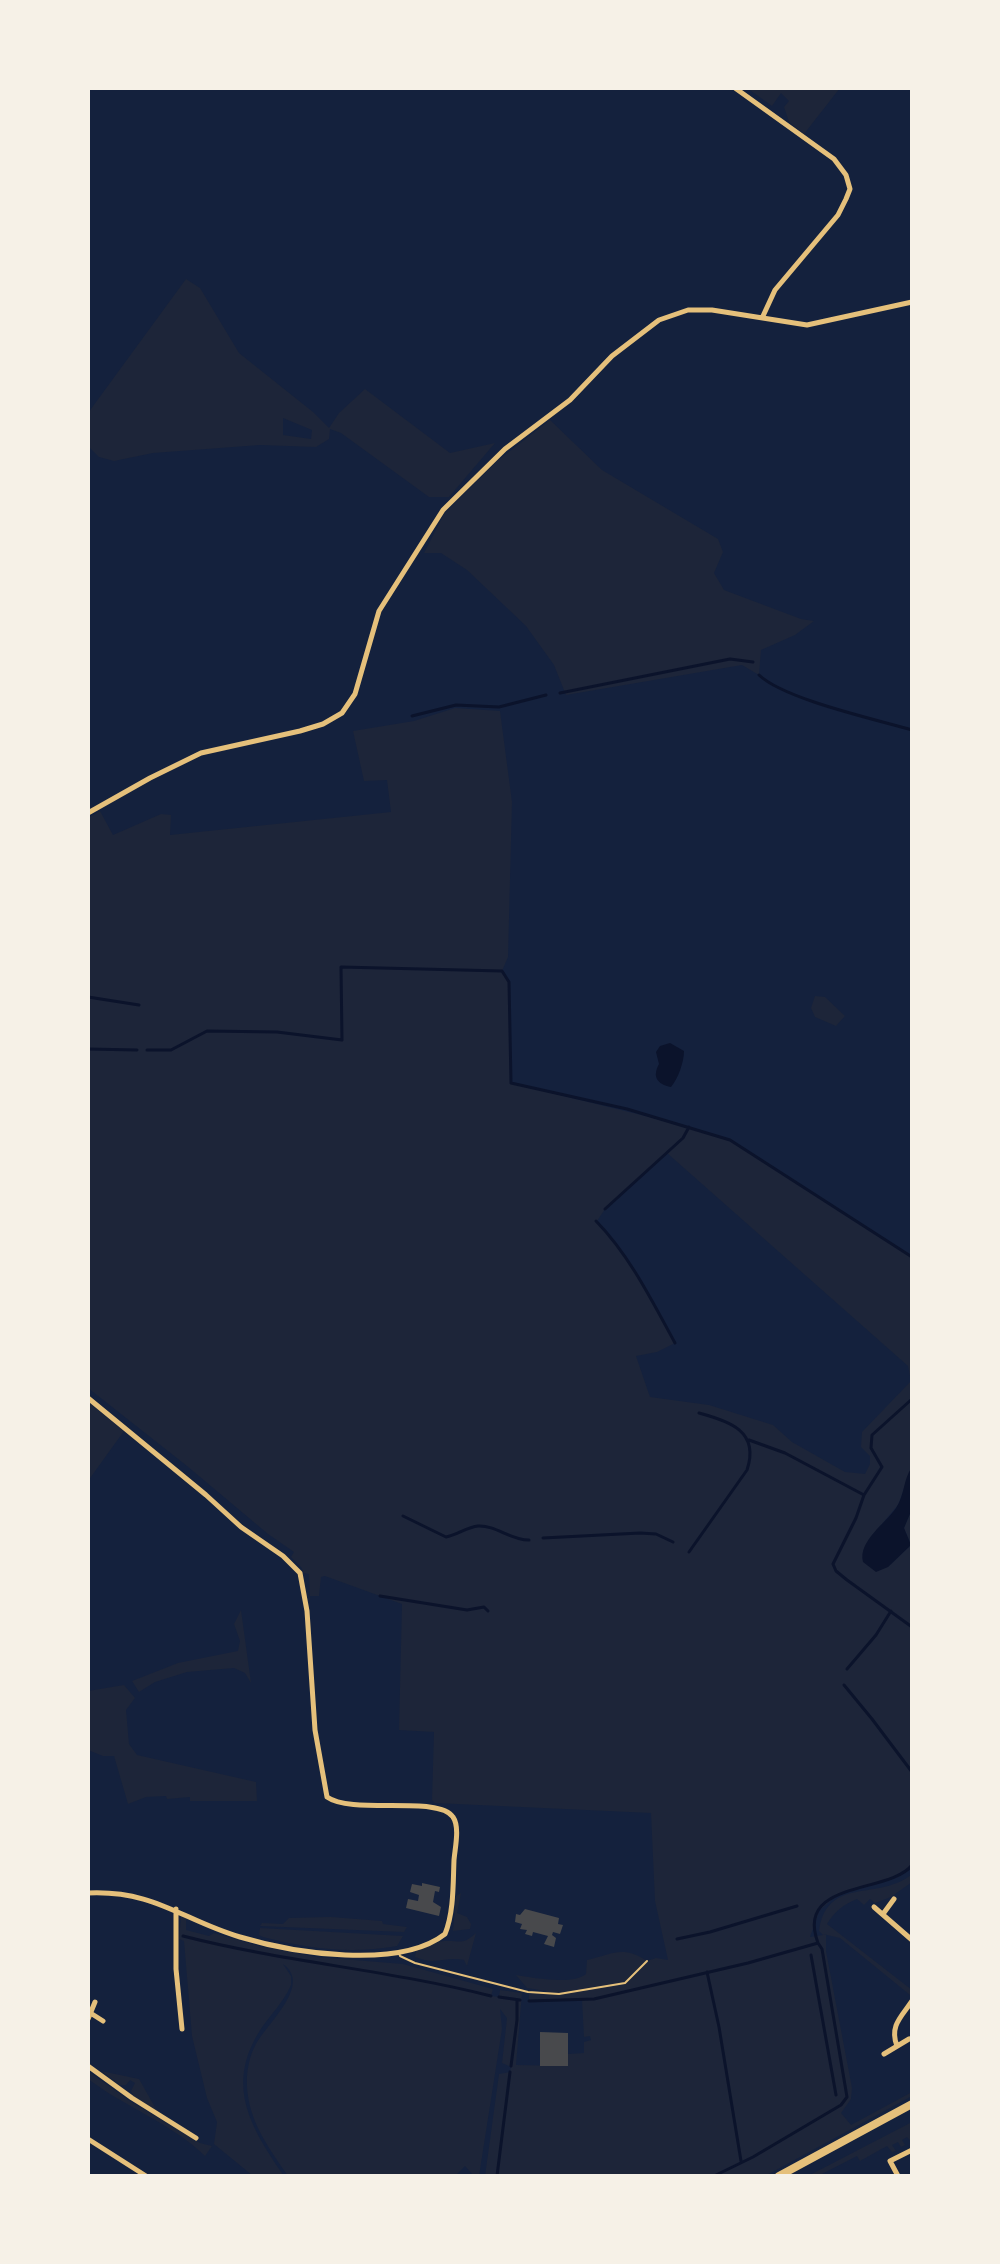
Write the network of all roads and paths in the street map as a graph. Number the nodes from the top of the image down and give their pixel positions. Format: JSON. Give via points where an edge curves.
{"nodes":[{"id":1,"x":735,"y":88,"type":"edge"},
{"id":2,"x":912,"y":302,"type":"edge"},
{"id":3,"x":763,"y":316,"type":"junction"},
{"id":4,"x":88,"y":813,"type":"edge"},
{"id":5,"x":88,"y":1398,"type":"edge"},
{"id":6,"x":88,"y":1893,"type":"edge"},
{"id":7,"x":894,"y":1899,"type":"dead end"},
{"id":8,"x":874,"y":1907,"type":"dead end"},
{"id":9,"x":176,"y":1909,"type":"junction"},
{"id":10,"x":883,"y":1914,"type":"junction"},
{"id":11,"x":912,"y":1940,"type":"edge"},
{"id":12,"x":398,"y":1952,"type":"junction"},
{"id":13,"x":647,"y":1961,"type":"dead end"},
{"id":14,"x":912,"y":2001,"type":"edge"},
{"id":15,"x":95,"y":2002,"type":"dead end"},
{"id":16,"x":90,"y":2017,"type":"edge"},
{"id":17,"x":103,"y":2021,"type":"dead end"},
{"id":18,"x":182,"y":2029,"type":"dead end"},
{"id":19,"x":909,"y":2039,"type":"dead end"},
{"id":20,"x":897,"y":2046,"type":"junction"},
{"id":21,"x":884,"y":2054,"type":"dead end"},
{"id":22,"x":88,"y":2066,"type":"edge"},
{"id":23,"x":912,"y":2104,"type":"edge"},
{"id":24,"x":196,"y":2138,"type":"dead end"},
{"id":25,"x":88,"y":2139,"type":"edge"},
{"id":26,"x":912,"y":2150,"type":"edge"},
{"id":27,"x":885,"y":2152,"type":"dead end"},
{"id":28,"x":890,"y":2161,"type":"junction"},
{"id":29,"x":146,"y":2176,"type":"edge"},
{"id":30,"x":779,"y":2176,"type":"edge"},
{"id":31,"x":898,"y":2176,"type":"edge"}],
"edges":[{"from":1,"to":3,"type":"street","via":[[834,159],[850,189],[838,215],[775,290]]},
{"from":2,"to":3,"type":"street","via":[[807,325]]},
{"from":3,"to":4,"type":"street","via":[[688,310],[659,320],[479,472],[443,510],[379,611],[355,694],[342,713],[300,731],[201,753]]},
{"from":5,"to":12,"type":"street","via":[[295,1568],[303,1584],[313,1715],[327,1797],[342,1804],[436,1808],[455,1820],[445,1934]]},
{"from":6,"to":9,"type":"street","via":[[134,1895]]},
{"from":7,"to":10,"type":"street"},
{"from":8,"to":10,"type":"street"},
{"from":9,"to":12,"type":"street","via":[[241,1937],[296,1950]]},
{"from":9,"to":18,"type":"street"},
{"from":10,"to":11,"type":"street"},
{"from":12,"to":13,"type":"lane","via":[[444,1971],[528,1992],[559,1994],[625,1983]]},
{"from":14,"to":20,"type":"street","via":[[896,2024]]},
{"from":15,"to":16,"type":"street"},
{"from":16,"to":17,"type":"street"},
{"from":19,"to":20,"type":"street"},
{"from":20,"to":21,"type":"street"},
{"from":22,"to":24,"type":"street"},
{"from":23,"to":30,"type":"main road"},
{"from":25,"to":29,"type":"street"},
{"from":26,"to":28,"type":"street"},
{"from":27,"to":28,"type":"street"},
{"from":28,"to":31,"type":"street"}]}
